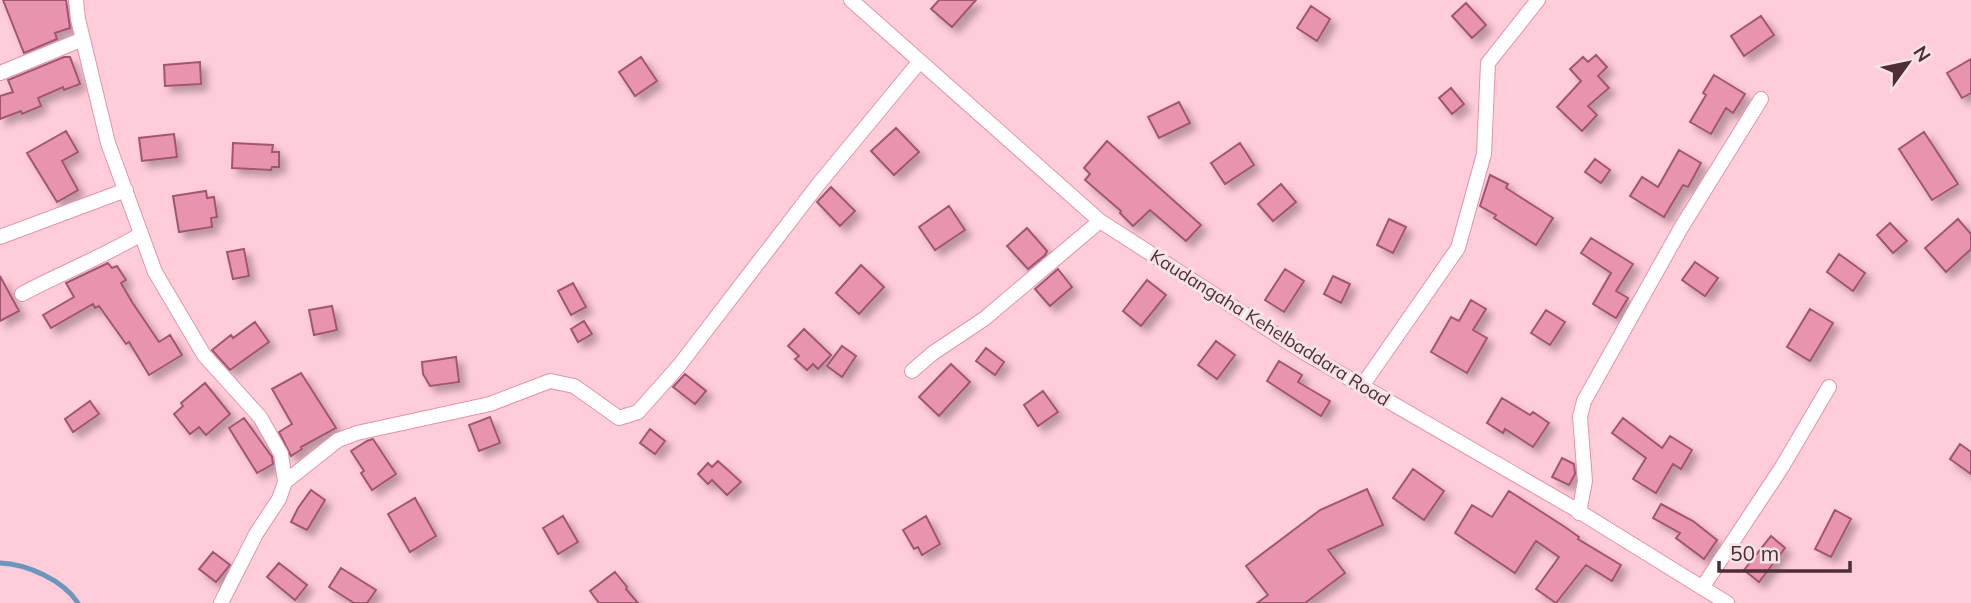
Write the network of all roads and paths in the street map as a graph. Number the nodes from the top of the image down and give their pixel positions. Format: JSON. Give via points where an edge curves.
{"nodes":[{"id":1,"x":76,"y":0,"type":"edge"},
{"id":2,"x":852,"y":0,"type":"edge"},
{"id":3,"x":1538,"y":0,"type":"edge"},
{"id":4,"x":83,"y":39,"type":"junction"},
{"id":5,"x":920,"y":61,"type":"junction"},
{"id":6,"x":0,"y":73,"type":"edge"},
{"id":7,"x":1761,"y":99,"type":"dead end"},
{"id":8,"x":126,"y":190,"type":"junction"},
{"id":9,"x":1100,"y":221,"type":"junction"},
{"id":10,"x":142,"y":234,"type":"junction"},
{"id":11,"x":0,"y":237,"type":"edge"},
{"id":12,"x":22,"y":294,"type":"dead end"},
{"id":13,"x":912,"y":371,"type":"dead end"},
{"id":14,"x":1362,"y":386,"type":"junction"},
{"id":15,"x":1829,"y":387,"type":"dead end"},
{"id":16,"x":285,"y":482,"type":"junction"},
{"id":17,"x":1579,"y":513,"type":"junction"},
{"id":18,"x":1702,"y":587,"type":"junction"},
{"id":19,"x":221,"y":603,"type":"edge"},
{"id":20,"x":1727,"y":603,"type":"edge"}],
"edges":[{"from":1,"to":4,"type":"street"},
{"from":2,"to":5,"type":"street","name":"Kaudangaha Kehelbaddara Road"},
{"from":3,"to":14,"type":"street","via":[[1488,63],[1484,154],[1458,248]]},
{"from":4,"to":6,"type":"street"},
{"from":4,"to":8,"type":"street","via":[[108,143]]},
{"from":5,"to":9,"type":"street","name":"Kaudangaha Kehelbaddara Road"},
{"from":5,"to":16,"type":"street","via":[[638,412],[619,418],[574,386],[550,381],[490,404],[338,440]]},
{"from":7,"to":17,"type":"street","via":[[1681,228],[1584,401],[1580,417],[1585,481]]},
{"from":8,"to":10,"type":"street"},
{"from":8,"to":11,"type":"street"},
{"from":9,"to":13,"type":"street","via":[[984,319]]},
{"from":9,"to":14,"type":"street","name":"Kaudangaha Kehelbaddara Road"},
{"from":10,"to":12,"type":"street"},
{"from":10,"to":16,"type":"street","via":[[155,272],[204,355],[260,417],[281,454]]},
{"from":14,"to":17,"type":"street","name":"Kaudangaha Kehelbaddara Road"},
{"from":15,"to":18,"type":"street","via":[[1783,467]]},
{"from":16,"to":19,"type":"street"},
{"from":17,"to":18,"type":"street","name":"Kaudangaha Kehelbaddara Road"},
{"from":18,"to":20,"type":"street","name":"Kaudangaha Kehelbaddara Road"}]}
